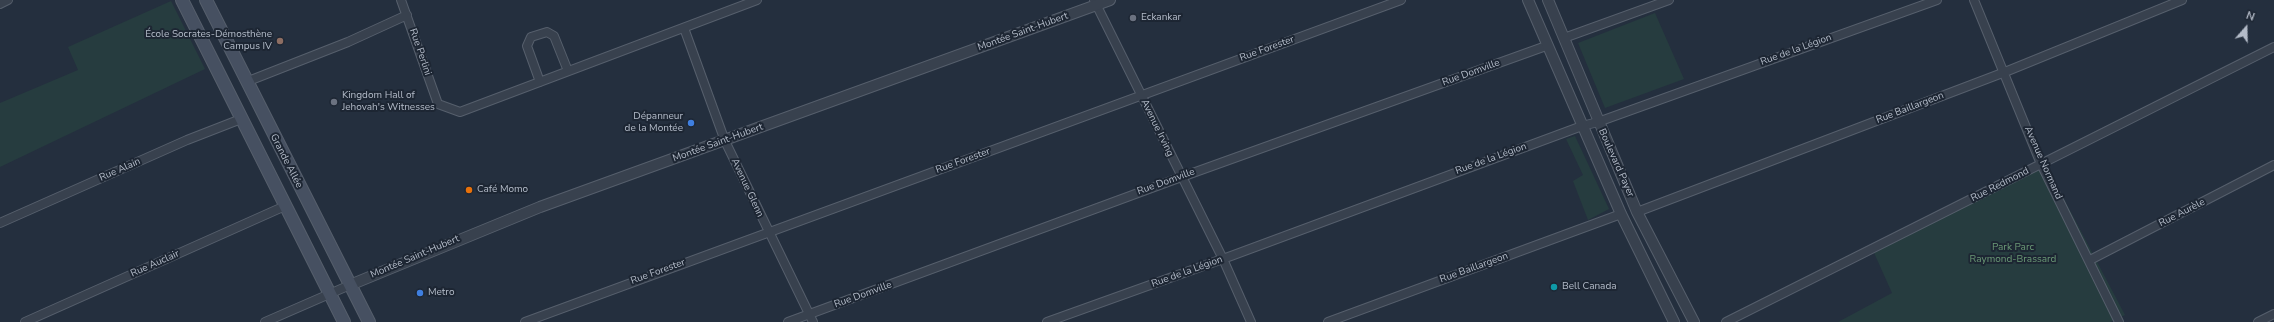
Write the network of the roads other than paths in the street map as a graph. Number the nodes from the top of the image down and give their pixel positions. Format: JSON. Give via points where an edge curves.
{"nodes":[{"id":1,"x":8,"y":0,"type":"edge"},
{"id":2,"x":182,"y":0,"type":"edge"},
{"id":3,"x":206,"y":0,"type":"edge"},
{"id":4,"x":401,"y":0,"type":"edge"},
{"id":5,"x":757,"y":0,"type":"edge"},
{"id":6,"x":1110,"y":0,"type":"edge"},
{"id":7,"x":1401,"y":0,"type":"edge"},
{"id":8,"x":1528,"y":0,"type":"edge"},
{"id":9,"x":1548,"y":0,"type":"edge"},
{"id":10,"x":1669,"y":0,"type":"edge"},
{"id":11,"x":1936,"y":0,"type":"edge"},
{"id":12,"x":1974,"y":0,"type":"edge"},
{"id":13,"x":2182,"y":0,"type":"edge"},
{"id":14,"x":1095,"y":3,"type":"edge"},
{"id":15,"x":0,"y":4,"type":"edge"},
{"id":16,"x":407,"y":15,"type":"junction"},
{"id":17,"x":684,"y":28,"type":"junction"},
{"id":18,"x":1564,"y":38,"type":"junction"},
{"id":19,"x":1546,"y":46,"type":"junction"},
{"id":20,"x":2274,"y":47,"type":"edge"},
{"id":21,"x":568,"y":72,"type":"junction"},
{"id":22,"x":2005,"y":72,"type":"junction"},
{"id":23,"x":246,"y":82,"type":"junction"},
{"id":24,"x":540,"y":82,"type":"junction"},
{"id":25,"x":1141,"y":96,"type":"junction"},
{"id":26,"x":241,"y":119,"type":"junction"},
{"id":27,"x":1598,"y":122,"type":"junction"},
{"id":28,"x":1582,"y":126,"type":"junction"},
{"id":29,"x":725,"y":141,"type":"junction"},
{"id":30,"x":2041,"y":164,"type":"junction"},
{"id":31,"x":2274,"y":165,"type":"edge"},
{"id":32,"x":1181,"y":177,"type":"junction"},
{"id":33,"x":285,"y":206,"type":"junction"},
{"id":34,"x":1637,"y":212,"type":"junction"},
{"id":35,"x":1621,"y":214,"type":"junction"},
{"id":36,"x":0,"y":223,"type":"edge"},
{"id":37,"x":767,"y":232,"type":"junction"},
{"id":38,"x":1223,"y":259,"type":"junction"},
{"id":39,"x":2090,"y":260,"type":"junction"},
{"id":40,"x":350,"y":285,"type":"junction"},
{"id":41,"x":329,"y":294,"type":"junction"},
{"id":42,"x":2274,"y":314,"type":"edge"},
{"id":43,"x":811,"y":318,"type":"edge"},
{"id":44,"x":25,"y":322,"type":"edge"},
{"id":45,"x":265,"y":322,"type":"edge"},
{"id":46,"x":344,"y":322,"type":"edge"},
{"id":47,"x":369,"y":322,"type":"edge"},
{"id":48,"x":525,"y":322,"type":"edge"},
{"id":49,"x":788,"y":322,"type":"edge"},
{"id":50,"x":1047,"y":322,"type":"edge"},
{"id":51,"x":1251,"y":322,"type":"edge"},
{"id":52,"x":1328,"y":322,"type":"edge"},
{"id":53,"x":1674,"y":322,"type":"edge"},
{"id":54,"x":1694,"y":322,"type":"edge"},
{"id":55,"x":1726,"y":322,"type":"edge"},
{"id":56,"x":2119,"y":322,"type":"edge"},
{"id":57,"x":2258,"y":322,"type":"edge"}],
"edges":[{"from":1,"to":15,"type":"street"},
{"from":2,"to":26,"type":"main road","name":"Grande Allée"},
{"from":3,"to":23,"type":"main road","name":"Grande Allée"},
{"from":4,"to":16,"type":"street"},
{"from":5,"to":17,"type":"street","name":"Rue Perlini"},
{"from":6,"to":14,"type":"street","name":"Montée Saint-Hubert"},
{"from":7,"to":25,"type":"street","name":"Rue Forester"},
{"from":8,"to":19,"type":"street","name":"Boulevard Payer"},
{"from":9,"to":18,"type":"street","name":"Boulevard Payer"},
{"from":10,"to":18,"type":"street"},
{"from":11,"to":27,"type":"street","name":"Rue de la Légion"},
{"from":12,"to":22,"type":"street","name":"Avenue Normand"},
{"from":13,"to":22,"type":"street","name":"Rue Baillargeon"},
{"from":14,"to":25,"type":"street","name":"Avenue Irving"},
{"from":14,"to":29,"type":"street","name":"Montée Saint-Hubert"},
{"from":16,"to":23,"type":"street","name":"Rue Perlini","via":[[348,42]]},
{"from":16,"to":24,"type":"street","name":"Rue Perlini","via":[[438,104],[460,112]]},
{"from":17,"to":21,"type":"street","name":"Rue Perlini"},
{"from":17,"to":29,"type":"street","name":"Avenue Glenn"},
{"from":18,"to":27,"type":"street","name":"Boulevard Payer"},
{"from":19,"to":28,"type":"street","name":"Boulevard Payer"},
{"from":19,"to":32,"type":"street","name":"Rue Domville"},
{"from":20,"to":30,"type":"street","name":"Rue Redmond"},
{"from":21,"to":24,"type":"street","name":"Rue Perlini"},
{"from":21,"to":24,"type":"street","via":[[554,36],[547,32],[531,37],[527,46]]},
{"from":22,"to":30,"type":"street","name":"Avenue Normand"},
{"from":22,"to":34,"type":"street","name":"Rue Baillargeon"},
{"from":23,"to":40,"type":"main road","name":"Grande Allée"},
{"from":25,"to":32,"type":"street","name":"Avenue Irving"},
{"from":25,"to":37,"type":"street","name":"Rue Forester"},
{"from":26,"to":33,"type":"main road","name":"Grande Allée"},
{"from":26,"to":36,"type":"street","name":"Rue Alain","via":[[187,140]]},
{"from":27,"to":28,"type":"street","name":"Rue de la Légion"},
{"from":27,"to":34,"type":"street","name":"Boulevard Payer"},
{"from":28,"to":35,"type":"street","name":"Boulevard Payer"},
{"from":28,"to":38,"type":"street","name":"Rue de la Légion"},
{"from":29,"to":37,"type":"street","name":"Avenue Glenn"},
{"from":29,"to":40,"type":"street","name":"Montée Saint-Hubert","via":[[533,210]]},
{"from":30,"to":39,"type":"street","name":"Avenue Normand"},
{"from":30,"to":55,"type":"street","name":"Rue Redmond"},
{"from":31,"to":39,"type":"street","name":"Rue Aurèle"},
{"from":32,"to":38,"type":"street","name":"Avenue Irving"},
{"from":32,"to":43,"type":"street","name":"Rue Domville"},
{"from":33,"to":41,"type":"main road","name":"Grande Allée"},
{"from":33,"to":44,"type":"street","name":"Rue Auclair"},
{"from":34,"to":54,"type":"street","name":"Boulevard Payer"},
{"from":35,"to":52,"type":"street","name":"Rue Baillargeon"},
{"from":35,"to":53,"type":"street","name":"Boulevard Payer"},
{"from":37,"to":43,"type":"street","name":"Avenue Glenn"},
{"from":37,"to":48,"type":"street","name":"Rue Forester"},
{"from":38,"to":50,"type":"street","name":"Rue de la Légion"},
{"from":38,"to":51,"type":"street","name":"Avenue Irving"},
{"from":39,"to":56,"type":"street","name":"Avenue Normand"},
{"from":40,"to":41,"type":"street","name":"Montée Saint-Hubert"},
{"from":40,"to":47,"type":"main road","name":"Grande Allée"},
{"from":41,"to":45,"type":"street","name":"Montée Saint-Hubert"},
{"from":41,"to":46,"type":"main road","name":"Grande Allée"},
{"from":42,"to":57,"type":"street"},
{"from":43,"to":49,"type":"street","name":"Rue Domville"}]}
